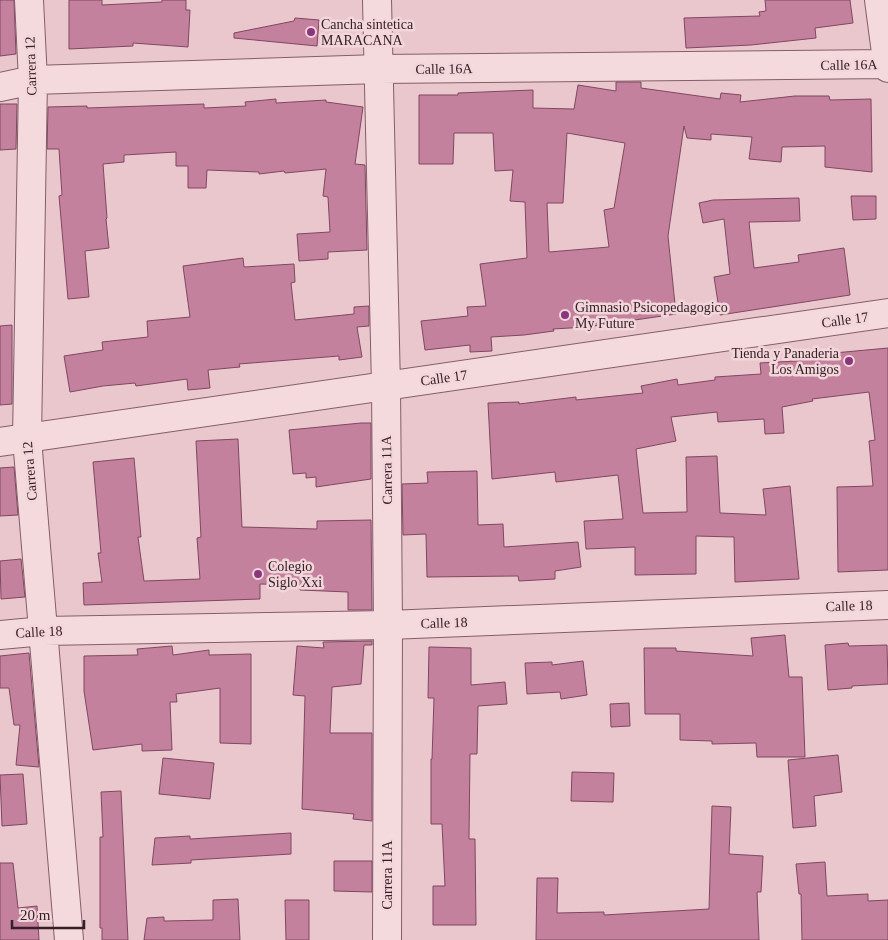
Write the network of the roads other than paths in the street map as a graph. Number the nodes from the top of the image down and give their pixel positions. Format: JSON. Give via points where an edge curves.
{"nodes":[{"id":1,"x":29,"y":0,"type":"edge"},
{"id":2,"x":377,"y":0,"type":"edge"},
{"id":3,"x":879,"y":0,"type":"edge"},
{"id":4,"x":888,"y":65,"type":"edge"},
{"id":5,"x":379,"y":69,"type":"junction"},
{"id":6,"x":33,"y":80,"type":"junction"},
{"id":7,"x":0,"y":87,"type":"edge"},
{"id":8,"x":888,"y":314,"type":"edge"},
{"id":9,"x":386,"y":386,"type":"junction"},
{"id":10,"x":27,"y":439,"type":"junction"},
{"id":11,"x":0,"y":442,"type":"edge"},
{"id":12,"x":888,"y":605,"type":"edge"},
{"id":13,"x":388,"y":625,"type":"junction"},
{"id":14,"x":44,"y":631,"type":"junction"},
{"id":15,"x":0,"y":635,"type":"edge"},
{"id":16,"x":69,"y":940,"type":"edge"},
{"id":17,"x":387,"y":940,"type":"edge"}],
"edges":[{"from":1,"to":6,"type":"street","name":"Carrera 12"},
{"from":2,"to":5,"type":"street","name":"Carrera 11A"},
{"from":3,"to":4,"type":"street"},
{"from":4,"to":5,"type":"street","name":"Calle 16A"},
{"from":5,"to":6,"type":"street","name":"Calle 16A"},
{"from":5,"to":9,"type":"street","name":"Carrera 11A"},
{"from":6,"to":7,"type":"street","name":"Calle 16A"},
{"from":6,"to":10,"type":"street","name":"Carrera 12"},
{"from":8,"to":9,"type":"street","name":"Calle 17"},
{"from":9,"to":10,"type":"street","name":"Calle 17"},
{"from":9,"to":13,"type":"street","name":"Carrera 11A"},
{"from":10,"to":11,"type":"street","name":"Calle 17"},
{"from":10,"to":14,"type":"street","name":"Carrera 12"},
{"from":12,"to":13,"type":"street","name":"Calle 18"},
{"from":13,"to":14,"type":"street","name":"Calle 18"},
{"from":13,"to":17,"type":"street","name":"Carrera 11A"},
{"from":14,"to":15,"type":"street","name":"Calle 18"},
{"from":14,"to":16,"type":"street","name":"Carrera 12"}]}
